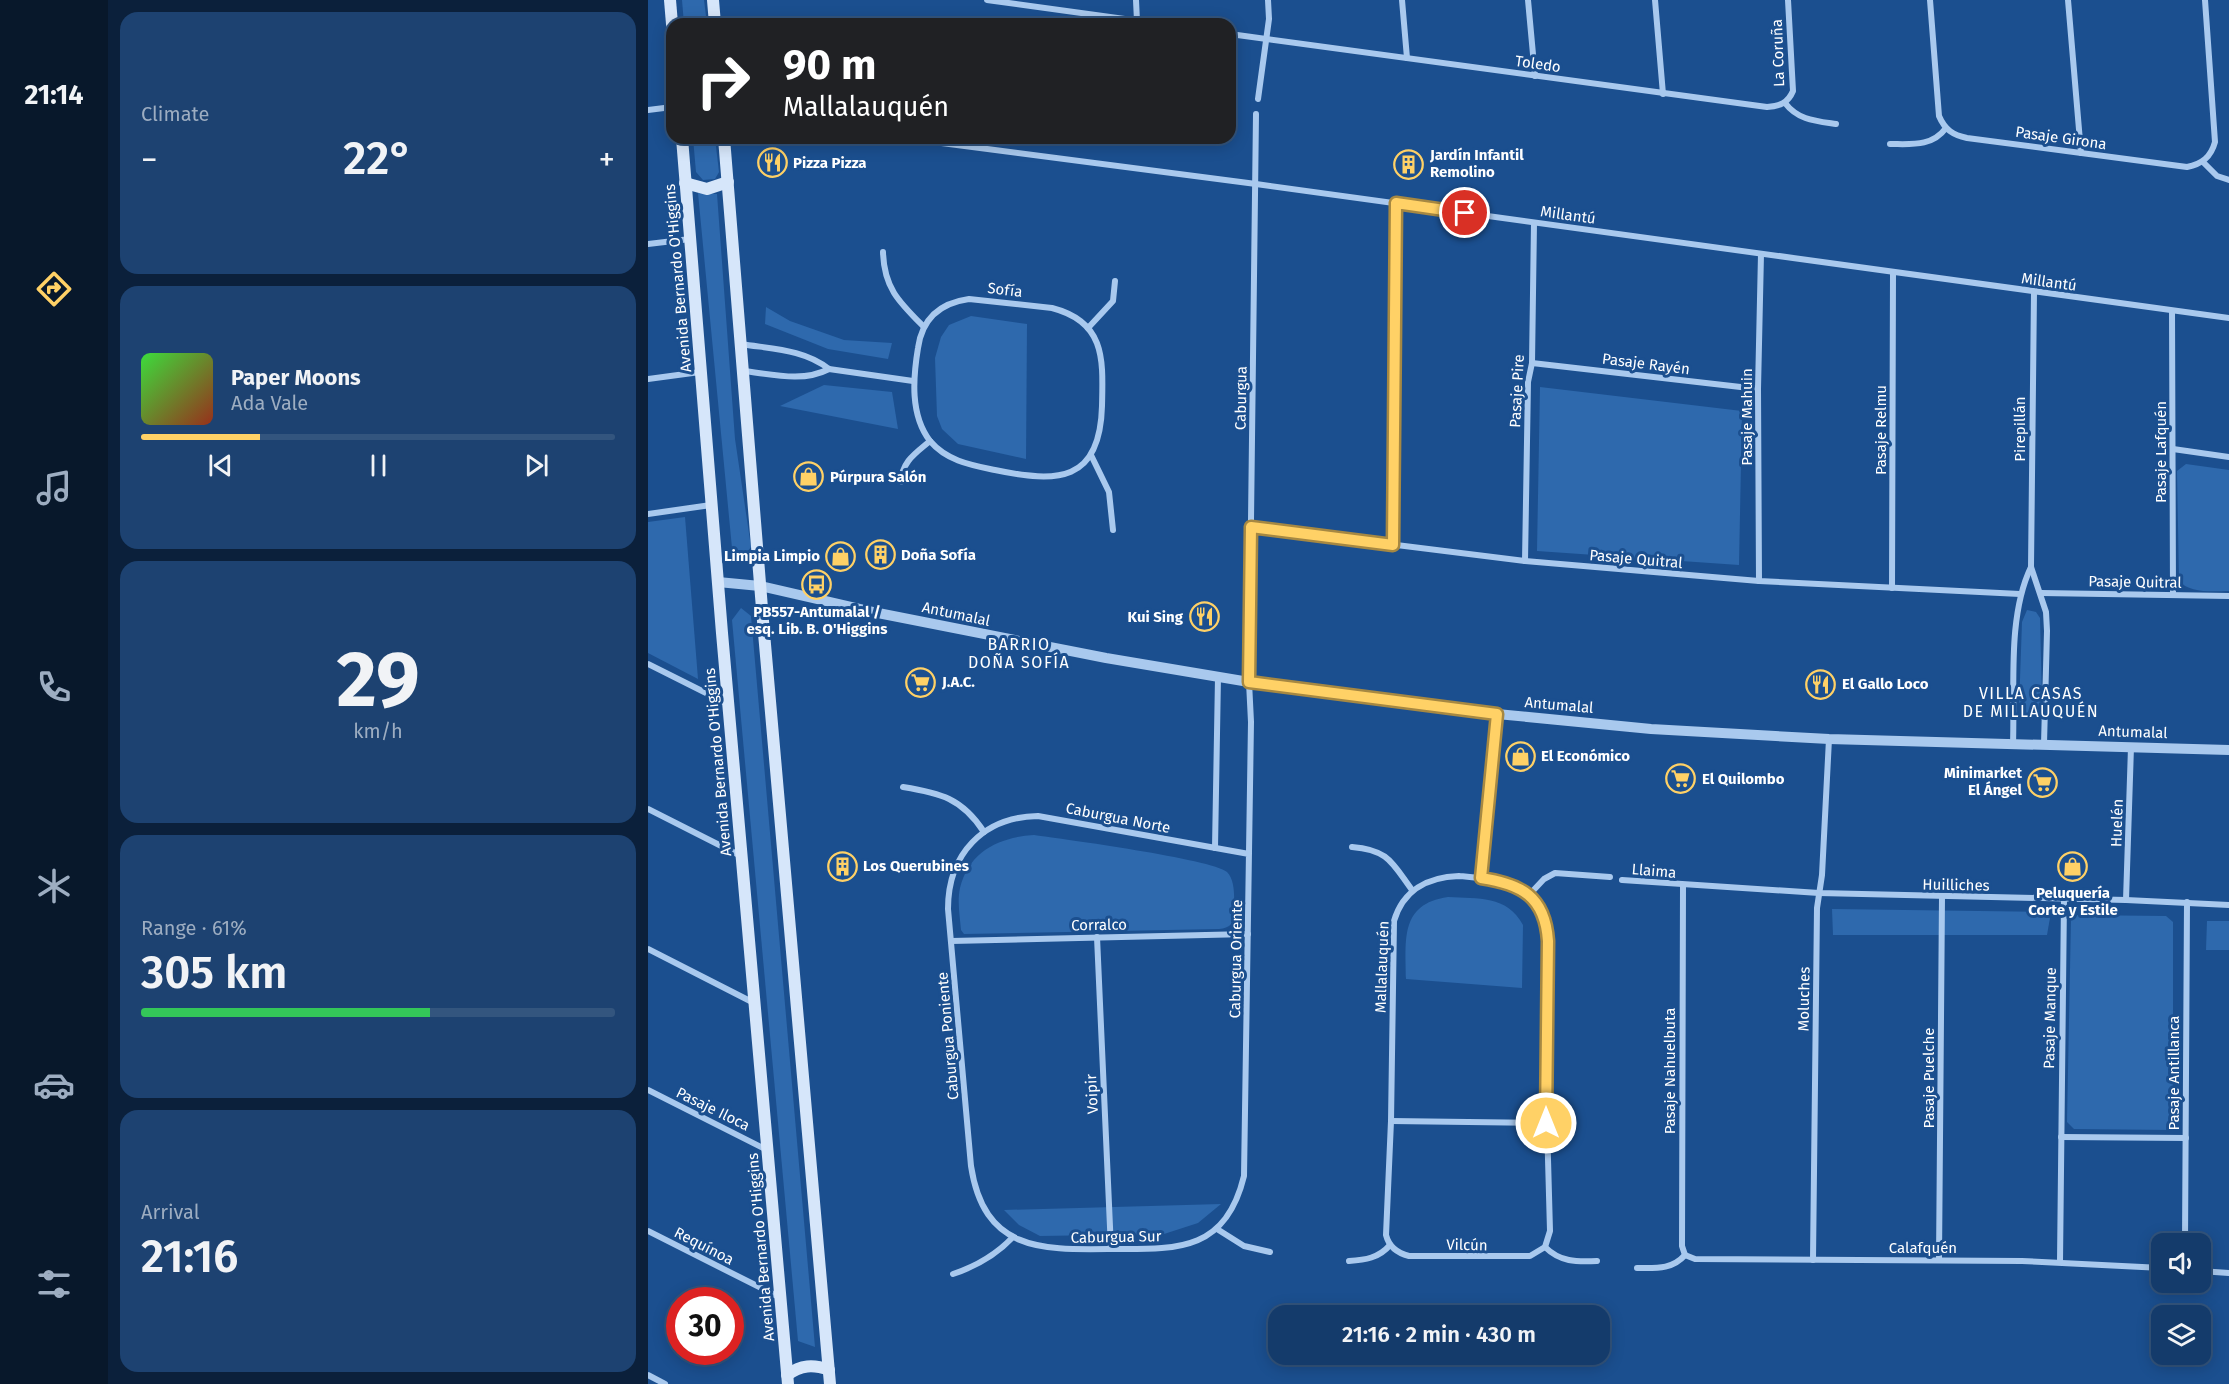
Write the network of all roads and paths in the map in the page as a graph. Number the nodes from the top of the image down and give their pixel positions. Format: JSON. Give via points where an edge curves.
{"nodes":[{"id":1,"x":670,"y":0,"type":"edge"},
{"id":2,"x":713,"y":0,"type":"edge"},
{"id":3,"x":987,"y":0,"type":"edge"},
{"id":4,"x":1136,"y":0,"type":"edge"},
{"id":5,"x":1268,"y":0,"type":"edge"},
{"id":6,"x":1402,"y":0,"type":"edge"},
{"id":7,"x":1528,"y":0,"type":"edge"},
{"id":8,"x":1655,"y":0,"type":"edge"},
{"id":9,"x":1788,"y":0,"type":"edge"},
{"id":10,"x":1930,"y":0,"type":"edge"},
{"id":11,"x":2068,"y":0,"type":"edge"},
{"id":12,"x":2205,"y":0,"type":"edge"},
{"id":13,"x":1010,"y":2,"type":"edge"},
{"id":14,"x":672,"y":18,"type":"edge"},
{"id":15,"x":714,"y":18,"type":"edge"},
{"id":16,"x":1117,"y":18,"type":"edge"},
{"id":17,"x":1137,"y":18,"type":"edge"},
{"id":18,"x":1236,"y":35,"type":"edge"},
{"id":19,"x":1267,"y":39,"type":"junction"},
{"id":20,"x":1407,"y":58,"type":"junction"},
{"id":21,"x":1535,"y":76,"type":"junction"},
{"id":22,"x":1662,"y":94,"type":"junction"},
{"id":23,"x":1258,"y":99,"type":"dead end"},
{"id":24,"x":1785,"y":103,"type":"junction"},
{"id":25,"x":666,"y":108,"type":"edge"},
{"id":26,"x":648,"y":110,"type":"edge"},
{"id":27,"x":1257,"y":114,"type":"dead end"},
{"id":28,"x":1836,"y":124,"type":"dead end"},
{"id":29,"x":1946,"y":128,"type":"junction"},
{"id":30,"x":682,"y":144,"type":"edge"},
{"id":31,"x":725,"y":144,"type":"edge"},
{"id":32,"x":949,"y":144,"type":"edge"},
{"id":33,"x":1890,"y":144,"type":"dead end"},
{"id":34,"x":2081,"y":153,"type":"junction"},
{"id":35,"x":2203,"y":162,"type":"junction"},
{"id":36,"x":2229,"y":180,"type":"edge"},
{"id":37,"x":685,"y":183,"type":"junction"},
{"id":38,"x":728,"y":183,"type":"junction"},
{"id":39,"x":1256,"y":184,"type":"junction"},
{"id":40,"x":1396,"y":203,"type":"junction"},
{"id":41,"x":1534,"y":223,"type":"junction"},
{"id":42,"x":690,"y":239,"type":"junction"},
{"id":43,"x":648,"y":244,"type":"edge"},
{"id":44,"x":883,"y":252,"type":"dead end"},
{"id":45,"x":1761,"y":254,"type":"junction"},
{"id":46,"x":1893,"y":272,"type":"junction"},
{"id":47,"x":1115,"y":281,"type":"dead end"},
{"id":48,"x":2034,"y":292,"type":"junction"},
{"id":49,"x":2172,"y":311,"type":"junction"},
{"id":50,"x":2229,"y":318,"type":"edge"},
{"id":51,"x":924,"y":327,"type":"junction"},
{"id":52,"x":1088,"y":328,"type":"junction"},
{"id":53,"x":741,"y":344,"type":"junction"},
{"id":54,"x":1532,"y":363,"type":"junction"},
{"id":55,"x":829,"y":369,"type":"junction"},
{"id":56,"x":742,"y":371,"type":"junction"},
{"id":57,"x":700,"y":372,"type":"junction"},
{"id":58,"x":648,"y":379,"type":"edge"},
{"id":59,"x":913,"y":381,"type":"junction"},
{"id":60,"x":1758,"y":389,"type":"junction"},
{"id":61,"x":930,"y":441,"type":"junction"},
{"id":62,"x":2173,"y":448,"type":"junction"},
{"id":63,"x":1091,"y":455,"type":"junction"},
{"id":64,"x":2229,"y":457,"type":"edge"},
{"id":65,"x":901,"y":482,"type":"dead end"},
{"id":66,"x":711,"y":505,"type":"junction"},
{"id":67,"x":648,"y":514,"type":"edge"},
{"id":68,"x":1251,"y":527,"type":"junction"},
{"id":69,"x":1113,"y":530,"type":"dead end"},
{"id":70,"x":1393,"y":545,"type":"junction"},
{"id":71,"x":1525,"y":561,"type":"junction"},
{"id":72,"x":2031,"y":567,"type":"junction"},
{"id":73,"x":1759,"y":581,"type":"junction"},
{"id":74,"x":718,"y":582,"type":"junction"},
{"id":75,"x":760,"y":586,"type":"junction"},
{"id":76,"x":1892,"y":588,"type":"junction"},
{"id":77,"x":2041,"y":593,"type":"junction"},
{"id":78,"x":2173,"y":593,"type":"junction"},
{"id":79,"x":2020,"y":594,"type":"junction"},
{"id":80,"x":2229,"y":596,"type":"edge"},
{"id":81,"x":648,"y":664,"type":"edge"},
{"id":82,"x":1218,"y":677,"type":"junction"},
{"id":83,"x":1249,"y":682,"type":"junction"},
{"id":84,"x":728,"y":705,"type":"junction"},
{"id":85,"x":1497,"y":714,"type":"junction"},
{"id":86,"x":1829,"y":740,"type":"junction"},
{"id":87,"x":2013,"y":744,"type":"junction"},
{"id":88,"x":2044,"y":744,"type":"junction"},
{"id":89,"x":2131,"y":747,"type":"junction"},
{"id":90,"x":2229,"y":750,"type":"edge"},
{"id":91,"x":903,"y":787,"type":"dead end"},
{"id":92,"x":648,"y":809,"type":"edge"},
{"id":93,"x":984,"y":832,"type":"junction"},
{"id":94,"x":1352,"y":847,"type":"dead end"},
{"id":95,"x":1215,"y":848,"type":"junction"},
{"id":96,"x":1249,"y":854,"type":"junction"},
{"id":97,"x":742,"y":856,"type":"junction"},
{"id":98,"x":1610,"y":877,"type":"dead end"},
{"id":99,"x":1481,"y":878,"type":"junction"},
{"id":100,"x":1622,"y":880,"type":"dead end"},
{"id":101,"x":1683,"y":886,"type":"junction"},
{"id":102,"x":1412,"y":890,"type":"junction"},
{"id":103,"x":1819,"y":893,"type":"junction"},
{"id":104,"x":1529,"y":895,"type":"junction"},
{"id":105,"x":1942,"y":897,"type":"junction"},
{"id":106,"x":2064,"y":899,"type":"junction"},
{"id":107,"x":2126,"y":900,"type":"junction"},
{"id":108,"x":2187,"y":902,"type":"junction"},
{"id":109,"x":2229,"y":905,"type":"edge"},
{"id":110,"x":1248,"y":934,"type":"junction"},
{"id":111,"x":1097,"y":938,"type":"junction"},
{"id":112,"x":951,"y":941,"type":"junction"},
{"id":113,"x":648,"y":949,"type":"edge"},
{"id":114,"x":754,"y":1003,"type":"junction"},
{"id":115,"x":648,"y":1090,"type":"edge"},
{"id":116,"x":1391,"y":1121,"type":"junction"},
{"id":117,"x":1546,"y":1123,"type":"junction"},
{"id":118,"x":2061,"y":1137,"type":"junction"},
{"id":119,"x":2186,"y":1138,"type":"junction"},
{"id":120,"x":767,"y":1150,"type":"junction"},
{"id":121,"x":1217,"y":1229,"type":"junction"},
{"id":122,"x":648,"y":1231,"type":"edge"},
{"id":123,"x":2185,"y":1233,"type":"edge"},
{"id":124,"x":1013,"y":1237,"type":"junction"},
{"id":125,"x":1390,"y":1245,"type":"junction"},
{"id":126,"x":1545,"y":1247,"type":"junction"},
{"id":127,"x":1111,"y":1249,"type":"junction"},
{"id":128,"x":1270,"y":1252,"type":"dead end"},
{"id":129,"x":1685,"y":1255,"type":"junction"},
{"id":130,"x":1813,"y":1260,"type":"junction"},
{"id":131,"x":1939,"y":1260,"type":"junction"},
{"id":132,"x":1349,"y":1261,"type":"dead end"},
{"id":133,"x":1597,"y":1261,"type":"dead end"},
{"id":134,"x":2060,"y":1262,"type":"junction"},
{"id":135,"x":2151,"y":1267,"type":"edge"},
{"id":136,"x":1637,"y":1268,"type":"dead end"},
{"id":137,"x":2211,"y":1272,"type":"edge"},
{"id":138,"x":2229,"y":1273,"type":"edge"},
{"id":139,"x":953,"y":1274,"type":"dead end"},
{"id":140,"x":781,"y":1298,"type":"junction"},
{"id":141,"x":829,"y":1370,"type":"junction"},
{"id":142,"x":648,"y":1375,"type":"edge"},
{"id":143,"x":788,"y":1379,"type":"edge"},
{"id":144,"x":665,"y":1384,"type":"edge"},
{"id":145,"x":830,"y":1384,"type":"edge"}],
"edges":[{"from":1,"to":14,"type":"main road"},
{"from":2,"to":15,"type":"main road"},
{"from":3,"to":13,"type":"street"},
{"from":4,"to":17,"type":"street"},
{"from":5,"to":19,"type":"street"},
{"from":6,"to":20,"type":"street"},
{"from":7,"to":21,"type":"street"},
{"from":8,"to":22,"type":"street"},
{"from":9,"to":24,"type":"street","name":"La Coruña","via":[[1794,80],[1790,99]]},
{"from":10,"to":29,"type":"street","via":[[1939,110]]},
{"from":11,"to":34,"type":"street"},
{"from":12,"to":35,"type":"street","via":[[2216,134],[2213,150]]},
{"from":13,"to":16,"type":"street"},
{"from":18,"to":19,"type":"street","name":"Toledo"},
{"from":19,"to":20,"type":"street","name":"Toledo"},
{"from":19,"to":23,"type":"street"},
{"from":20,"to":21,"type":"street","name":"Toledo"},
{"from":21,"to":22,"type":"street","name":"Toledo"},
{"from":22,"to":24,"type":"street","name":"Toledo","via":[[1760,107]]},
{"from":24,"to":28,"type":"street","via":[[1802,118]]},
{"from":25,"to":26,"type":"street"},
{"from":27,"to":39,"type":"street","name":"Caburgua"},
{"from":29,"to":33,"type":"street","via":[[1927,143]]},
{"from":29,"to":34,"type":"street","name":"Pasaje Girona","via":[[1967,138]]},
{"from":30,"to":37,"type":"main road","name":"Avenida Bernardo O'Higgins"},
{"from":31,"to":38,"type":"main road"},
{"from":32,"to":39,"type":"street","name":"Millantú"},
{"from":34,"to":35,"type":"street","name":"Pasaje Girona","via":[[2187,167]]},
{"from":35,"to":36,"type":"street","via":[[2217,176]]},
{"from":37,"to":38,"type":"main road","via":[[707,189]]},
{"from":37,"to":42,"type":"main road","name":"Avenida Bernardo O'Higgins"},
{"from":38,"to":53,"type":"main road"},
{"from":39,"to":40,"type":"street","name":"Millantú"},
{"from":39,"to":68,"type":"street","name":"Caburgua"},
{"from":40,"to":41,"type":"street","name":"Millantú"},
{"from":40,"to":70,"type":"street"},
{"from":41,"to":45,"type":"street","name":"Millantú"},
{"from":41,"to":54,"type":"street","name":"Pasaje Pire"},
{"from":42,"to":43,"type":"street"},
{"from":42,"to":57,"type":"main road","name":"Avenida Bernardo O'Higgins"},
{"from":44,"to":51,"type":"street","via":[[889,287]]},
{"from":45,"to":46,"type":"street","name":"Millantú"},
{"from":45,"to":60,"type":"street","name":"Pasaje Mahuin"},
{"from":46,"to":48,"type":"street","name":"Millantú"},
{"from":46,"to":76,"type":"street","name":"Pasaje Relmu"},
{"from":47,"to":52,"type":"street","via":[[1113,301]]},
{"from":48,"to":49,"type":"street","name":"Millantú"},
{"from":48,"to":72,"type":"street","name":"Pirepillán"},
{"from":49,"to":50,"type":"street","name":"Millantú"},
{"from":49,"to":62,"type":"street","name":"Pasaje Lafquén"},
{"from":51,"to":52,"type":"street","name":"Sofía","via":[[941,308],[969,299],[1052,308],[1078,318]]},
{"from":51,"to":59,"type":"street"},
{"from":52,"to":63,"type":"street","via":[[1098,344],[1102,363],[1100,434]]},
{"from":53,"to":55,"type":"street","via":[[804,355]]},
{"from":53,"to":56,"type":"main road"},
{"from":54,"to":60,"type":"street","name":"Pasaje Rayén"},
{"from":54,"to":71,"type":"street","name":"Pasaje Pire","via":[[1528,382]]},
{"from":55,"to":56,"type":"street","via":[[804,377]]},
{"from":55,"to":59,"type":"street"},
{"from":56,"to":75,"type":"main road"},
{"from":57,"to":58,"type":"street"},
{"from":57,"to":66,"type":"main road","name":"Avenida Bernardo O'Higgins"},
{"from":59,"to":61,"type":"street","via":[[920,418]]},
{"from":60,"to":73,"type":"street","name":"Pasaje Mahuin"},
{"from":61,"to":63,"type":"street","via":[[963,463],[1029,477],[1070,472]]},
{"from":61,"to":65,"type":"street","via":[[906,462]]},
{"from":62,"to":64,"type":"street"},
{"from":62,"to":78,"type":"street","name":"Pasaje Lafquén"},
{"from":63,"to":69,"type":"street","via":[[1109,492]]},
{"from":66,"to":67,"type":"street"},
{"from":66,"to":74,"type":"main road","name":"Avenida Bernardo O'Higgins"},
{"from":68,"to":70,"type":"street","name":"Pasaje Quitral"},
{"from":68,"to":83,"type":"street","name":"Caburgua"},
{"from":70,"to":71,"type":"street","name":"Pasaje Quitral"},
{"from":71,"to":73,"type":"street","name":"Pasaje Quitral"},
{"from":72,"to":77,"type":"street","name":"Pirepillán"},
{"from":72,"to":79,"type":"street","name":"Pirepillán"},
{"from":73,"to":76,"type":"street","name":"Pasaje Quitral"},
{"from":74,"to":75,"type":"street","name":"Antumalal"},
{"from":74,"to":84,"type":"main road","name":"Avenida Bernardo O'Higgins"},
{"from":75,"to":82,"type":"street","name":"Antumalal","via":[[994,637]]},
{"from":75,"to":141,"type":"main road"},
{"from":76,"to":79,"type":"street","name":"Pasaje Quitral"},
{"from":77,"to":78,"type":"street","name":"Pasaje Quitral"},
{"from":77,"to":88,"type":"street","name":"Pirepillán","via":[[2047,631]]},
{"from":78,"to":80,"type":"street","name":"Pasaje Quitral"},
{"from":79,"to":87,"type":"street","name":"Pirepillán","via":[[2015,620]]},
{"from":81,"to":84,"type":"street"},
{"from":82,"to":83,"type":"street","name":"Antumalal"},
{"from":82,"to":95,"type":"street"},
{"from":83,"to":85,"type":"street","name":"Antumalal"},
{"from":83,"to":96,"type":"street","name":"Caburgua Oriente"},
{"from":84,"to":97,"type":"main road","name":"Avenida Bernardo O'Higgins"},
{"from":85,"to":86,"type":"street","name":"Antumalal"},
{"from":85,"to":99,"type":"street"},
{"from":86,"to":87,"type":"street","name":"Antumalal"},
{"from":86,"to":103,"type":"street","name":"Moluches"},
{"from":87,"to":88,"type":"street","name":"Antumalal"},
{"from":88,"to":89,"type":"street","name":"Antumalal"},
{"from":89,"to":90,"type":"street","name":"Antumalal"},
{"from":89,"to":107,"type":"street","name":"Huelén"},
{"from":91,"to":93,"type":"street","via":[[956,801]]},
{"from":92,"to":97,"type":"street"},
{"from":93,"to":95,"type":"street","name":"Caburgua Norte","via":[[1011,819],[1038,816]]},
{"from":93,"to":112,"type":"street","name":"Caburgua Poniente","via":[[962,855],[950,882]]},
{"from":94,"to":102,"type":"street","via":[[1372,849],[1386,857]]},
{"from":95,"to":96,"type":"street","name":"Caburgua Norte"},
{"from":96,"to":110,"type":"street","name":"Caburgua Oriente"},
{"from":97,"to":114,"type":"main road","name":"Avenida Bernardo O'Higgins"},
{"from":98,"to":104,"type":"street","name":"Llaima","via":[[1555,873]]},
{"from":99,"to":102,"type":"street","via":[[1445,876]]},
{"from":99,"to":104,"type":"street","via":[[1512,884]]},
{"from":100,"to":101,"type":"street","name":"Llaima"},
{"from":101,"to":103,"type":"street","name":"Huilliches"},
{"from":101,"to":129,"type":"street","name":"Pasaje Nahuelbuta"},
{"from":102,"to":116,"type":"street","name":"Mallalauquén","via":[[1396,912],[1392,933]]},
{"from":103,"to":105,"type":"street","name":"Huilliches"},
{"from":103,"to":130,"type":"street","name":"Moluches"},
{"from":104,"to":117,"type":"street","via":[[1542,912],[1547,931]]},
{"from":105,"to":106,"type":"street","name":"Huilliches"},
{"from":105,"to":131,"type":"street","name":"Pasaje Puelche"},
{"from":106,"to":107,"type":"street","name":"Huilliches"},
{"from":106,"to":118,"type":"street","name":"Pasaje Manque"},
{"from":107,"to":108,"type":"street","name":"Huilliches"},
{"from":108,"to":109,"type":"street","name":"Huilliches"},
{"from":108,"to":119,"type":"street","name":"Pasaje Antillanca"},
{"from":110,"to":111,"type":"street","name":"Corralco"},
{"from":110,"to":121,"type":"street","name":"Caburgua Oriente","via":[[1244,1176],[1234,1206]]},
{"from":111,"to":112,"type":"street","name":"Corralco"},
{"from":111,"to":127,"type":"street","name":"Voipir"},
{"from":112,"to":124,"type":"street","name":"Caburgua Poniente","via":[[973,1178],[981,1202]]},
{"from":113,"to":114,"type":"street"},
{"from":114,"to":120,"type":"main road","name":"Avenida Bernardo O'Higgins"},
{"from":115,"to":120,"type":"street","name":"Pasaje Iloca"},
{"from":116,"to":117,"type":"street"},
{"from":116,"to":125,"type":"street","name":"Mallalauquén","via":[[1386,1229]]},
{"from":117,"to":126,"type":"street","via":[[1550,1231]]},
{"from":118,"to":119,"type":"street"},
{"from":118,"to":134,"type":"street","name":"Pasaje Manque"},
{"from":119,"to":123,"type":"street","name":"Pasaje Antillanca"},
{"from":120,"to":140,"type":"main road","name":"Avenida Bernardo O'Higgins"},
{"from":121,"to":127,"type":"street","name":"Caburgua Sur","via":[[1175,1248]]},
{"from":121,"to":128,"type":"street","via":[[1244,1246]]},
{"from":122,"to":140,"type":"street","name":"Requínoa"},
{"from":124,"to":127,"type":"street","name":"Caburgua Sur","via":[[1047,1248]]},
{"from":124,"to":139,"type":"street","via":[[992,1256]]},
{"from":125,"to":126,"type":"street","name":"Vilcún","via":[[1409,1256],[1522,1257]]},
{"from":125,"to":132,"type":"street","via":[[1372,1258]]},
{"from":126,"to":133,"type":"street","via":[[1564,1260]]},
{"from":129,"to":130,"type":"street","name":"Calafquén","via":[[1695,1259]]},
{"from":129,"to":136,"type":"street","via":[[1668,1267]]},
{"from":130,"to":131,"type":"street","name":"Calafquén"},
{"from":131,"to":134,"type":"street","name":"Calafquén"},
{"from":134,"to":135,"type":"street","name":"Calafquén"},
{"from":137,"to":138,"type":"street"},
{"from":140,"to":143,"type":"main road","name":"Avenida Bernardo O'Higgins"},
{"from":141,"to":143,"type":"main road","via":[[807,1366],[797,1369]]},
{"from":141,"to":145,"type":"main road"},
{"from":142,"to":144,"type":"street"}]}
